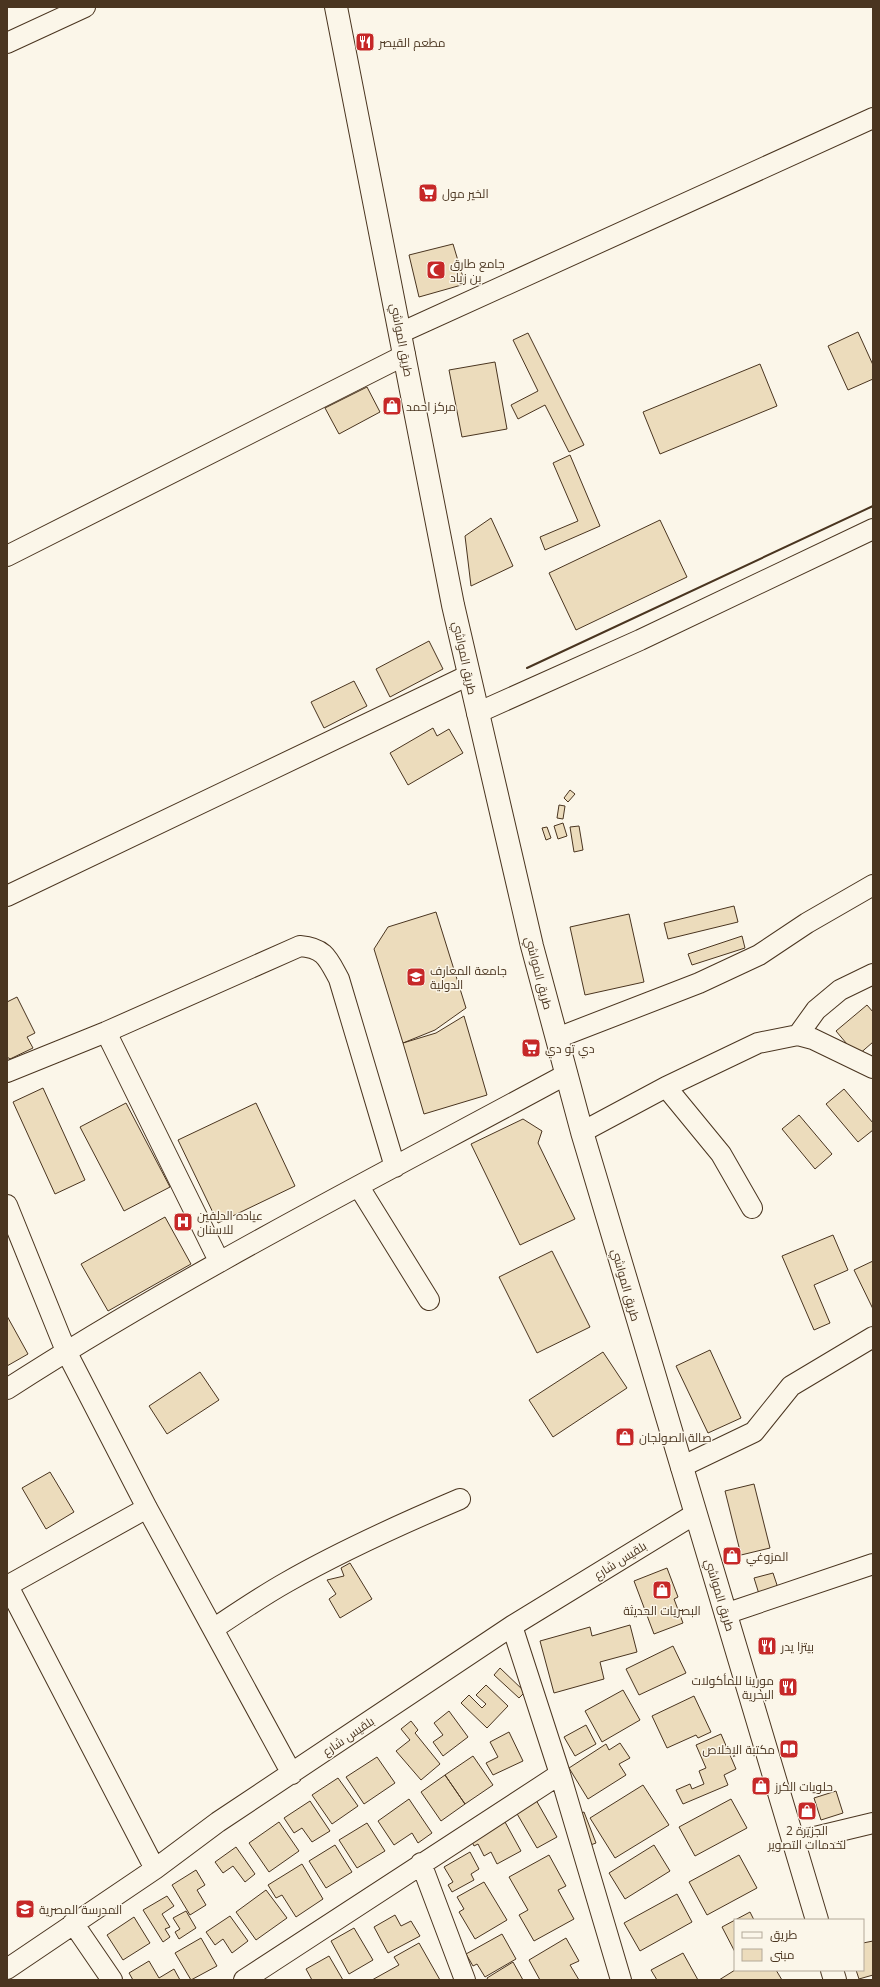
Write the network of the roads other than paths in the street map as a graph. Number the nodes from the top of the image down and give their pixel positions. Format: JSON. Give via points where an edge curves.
{"nodes":[{"id":1,"x":85,"y":7,"type":"edge"},
{"id":2,"x":336,"y":7,"type":"edge"},
{"id":3,"x":7,"y":43,"type":"edge"},
{"id":4,"x":873,"y":118,"type":"edge"},
{"id":5,"x":400,"y":333,"type":"junction"},
{"id":6,"x":405,"y":355,"type":"junction"},
{"id":7,"x":873,"y":529,"type":"edge"},
{"id":8,"x":7,"y":556,"type":"edge"},
{"id":9,"x":468,"y":675,"type":"junction"},
{"id":10,"x":477,"y":713,"type":"junction"},
{"id":11,"x":873,"y":885,"type":"edge"},
{"id":12,"x":7,"y":896,"type":"edge"},
{"id":13,"x":873,"y":974,"type":"edge"},
{"id":14,"x":106,"y":1032,"type":"junction"},
{"id":15,"x":798,"y":1035,"type":"junction"},
{"id":16,"x":557,"y":1038,"type":"junction"},
{"id":17,"x":869,"y":1061,"type":"edge"},
{"id":18,"x":7,"y":1072,"type":"edge"},
{"id":19,"x":567,"y":1074,"type":"junction"},
{"id":20,"x":666,"y":1087,"type":"junction"},
{"id":21,"x":582,"y":1132,"type":"junction"},
{"id":22,"x":395,"y":1167,"type":"junction"},
{"id":23,"x":359,"y":1186,"type":"junction"},
{"id":24,"x":752,"y":1208,"type":"dead end"},
{"id":25,"x":8,"y":1212,"type":"edge"},
{"id":26,"x":219,"y":1262,"type":"junction"},
{"id":27,"x":429,"y":1300,"type":"dead end"},
{"id":28,"x":873,"y":1337,"type":"edge"},
{"id":29,"x":66,"y":1351,"type":"junction"},
{"id":30,"x":7,"y":1389,"type":"edge"},
{"id":31,"x":681,"y":1467,"type":"junction"},
{"id":32,"x":460,"y":1499,"type":"dead end"},
{"id":33,"x":147,"y":1508,"type":"junction"},
{"id":34,"x":695,"y":1514,"type":"junction"},
{"id":35,"x":873,"y":1564,"type":"edge"},
{"id":36,"x":8,"y":1586,"type":"edge"},
{"id":37,"x":725,"y":1614,"type":"junction"},
{"id":38,"x":512,"y":1626,"type":"junction"},
{"id":39,"x":213,"y":1628,"type":"junction"},
{"id":40,"x":292,"y":1774,"type":"junction"},
{"id":41,"x":560,"y":1774,"type":"junction"},
{"id":42,"x":873,"y":1823,"type":"edge"},
{"id":43,"x":794,"y":1842,"type":"junction"},
{"id":44,"x":421,"y":1863,"type":"junction"},
{"id":45,"x":155,"y":1869,"type":"junction"},
{"id":46,"x":817,"y":1919,"type":"edge"},
{"id":47,"x":73,"y":1923,"type":"junction"},
{"id":48,"x":7,"y":1969,"type":"edge"},
{"id":49,"x":112,"y":1980,"type":"edge"},
{"id":50,"x":244,"y":1980,"type":"edge"},
{"id":51,"x":465,"y":1980,"type":"edge"},
{"id":52,"x":620,"y":1980,"type":"edge"}],
"edges":[{"from":1,"to":3,"type":"street"},
{"from":2,"to":5,"type":"main road","name":"طريق المواشي"},
{"from":4,"to":5,"type":"street"},
{"from":5,"to":6,"type":"main road","name":"طريق المواشي"},
{"from":6,"to":8,"type":"street"},
{"from":6,"to":9,"type":"main road","name":"طريق المواشي"},
{"from":7,"to":10,"type":"street","via":[[640,640]]},
{"from":9,"to":10,"type":"main road","name":"طريق المواشي"},
{"from":9,"to":12,"type":"street"},
{"from":10,"to":16,"type":"main road","name":"طريق المواشي","via":[[532,946]]},
{"from":11,"to":16,"type":"street","via":[[807,923],[759,955],[699,983]]},
{"from":13,"to":15,"type":"street","via":[[840,990],[816,1010]]},
{"from":14,"to":18,"type":"street"},
{"from":14,"to":22,"type":"street","via":[[300,946],[313,947],[326,957],[339,980]]},
{"from":14,"to":26,"type":"street"},
{"from":15,"to":17,"type":"street"},
{"from":15,"to":20,"type":"street","via":[[758,1043]]},
{"from":16,"to":19,"type":"main road","name":"طريق المواشي"},
{"from":19,"to":21,"type":"main road","name":"طريق المواشي"},
{"from":19,"to":22,"type":"street"},
{"from":20,"to":21,"type":"street"},
{"from":20,"to":24,"type":"street","via":[[721,1154]]},
{"from":21,"to":31,"type":"main road","name":"طريق المواشي"},
{"from":22,"to":23,"type":"street"},
{"from":23,"to":26,"type":"street"},
{"from":23,"to":27,"type":"street"},
{"from":25,"to":29,"type":"street"},
{"from":26,"to":29,"type":"street"},
{"from":28,"to":31,"type":"street","via":[[790,1386],[754,1432]]},
{"from":29,"to":30,"type":"street"},
{"from":29,"to":33,"type":"street"},
{"from":31,"to":34,"type":"main road","name":"طريق المواشي"},
{"from":32,"to":39,"type":"street","via":[[319,1564]]},
{"from":33,"to":36,"type":"street"},
{"from":33,"to":39,"type":"street"},
{"from":34,"to":37,"type":"main road","name":"طريق المواشي"},
{"from":34,"to":38,"type":"street","name":"بلقيس شارع"},
{"from":35,"to":37,"type":"street"},
{"from":36,"to":45,"type":"street"},
{"from":37,"to":43,"type":"main road","name":"طريق المواشي"},
{"from":38,"to":40,"type":"street","name":"بلقيس شارع"},
{"from":38,"to":41,"type":"street"},
{"from":39,"to":40,"type":"street"},
{"from":40,"to":45,"type":"street","name":"بلقيس شارع","via":[[218,1822]]},
{"from":41,"to":44,"type":"street"},
{"from":41,"to":52,"type":"street"},
{"from":42,"to":43,"type":"street"},
{"from":43,"to":46,"type":"main road","name":"طريق المواشي"},
{"from":44,"to":50,"type":"street"},
{"from":44,"to":51,"type":"street"},
{"from":45,"to":47,"type":"street","name":"بلقيس شارع"},
{"from":47,"to":48,"type":"street","name":"بلقيس شارع"},
{"from":47,"to":49,"type":"street"}]}
